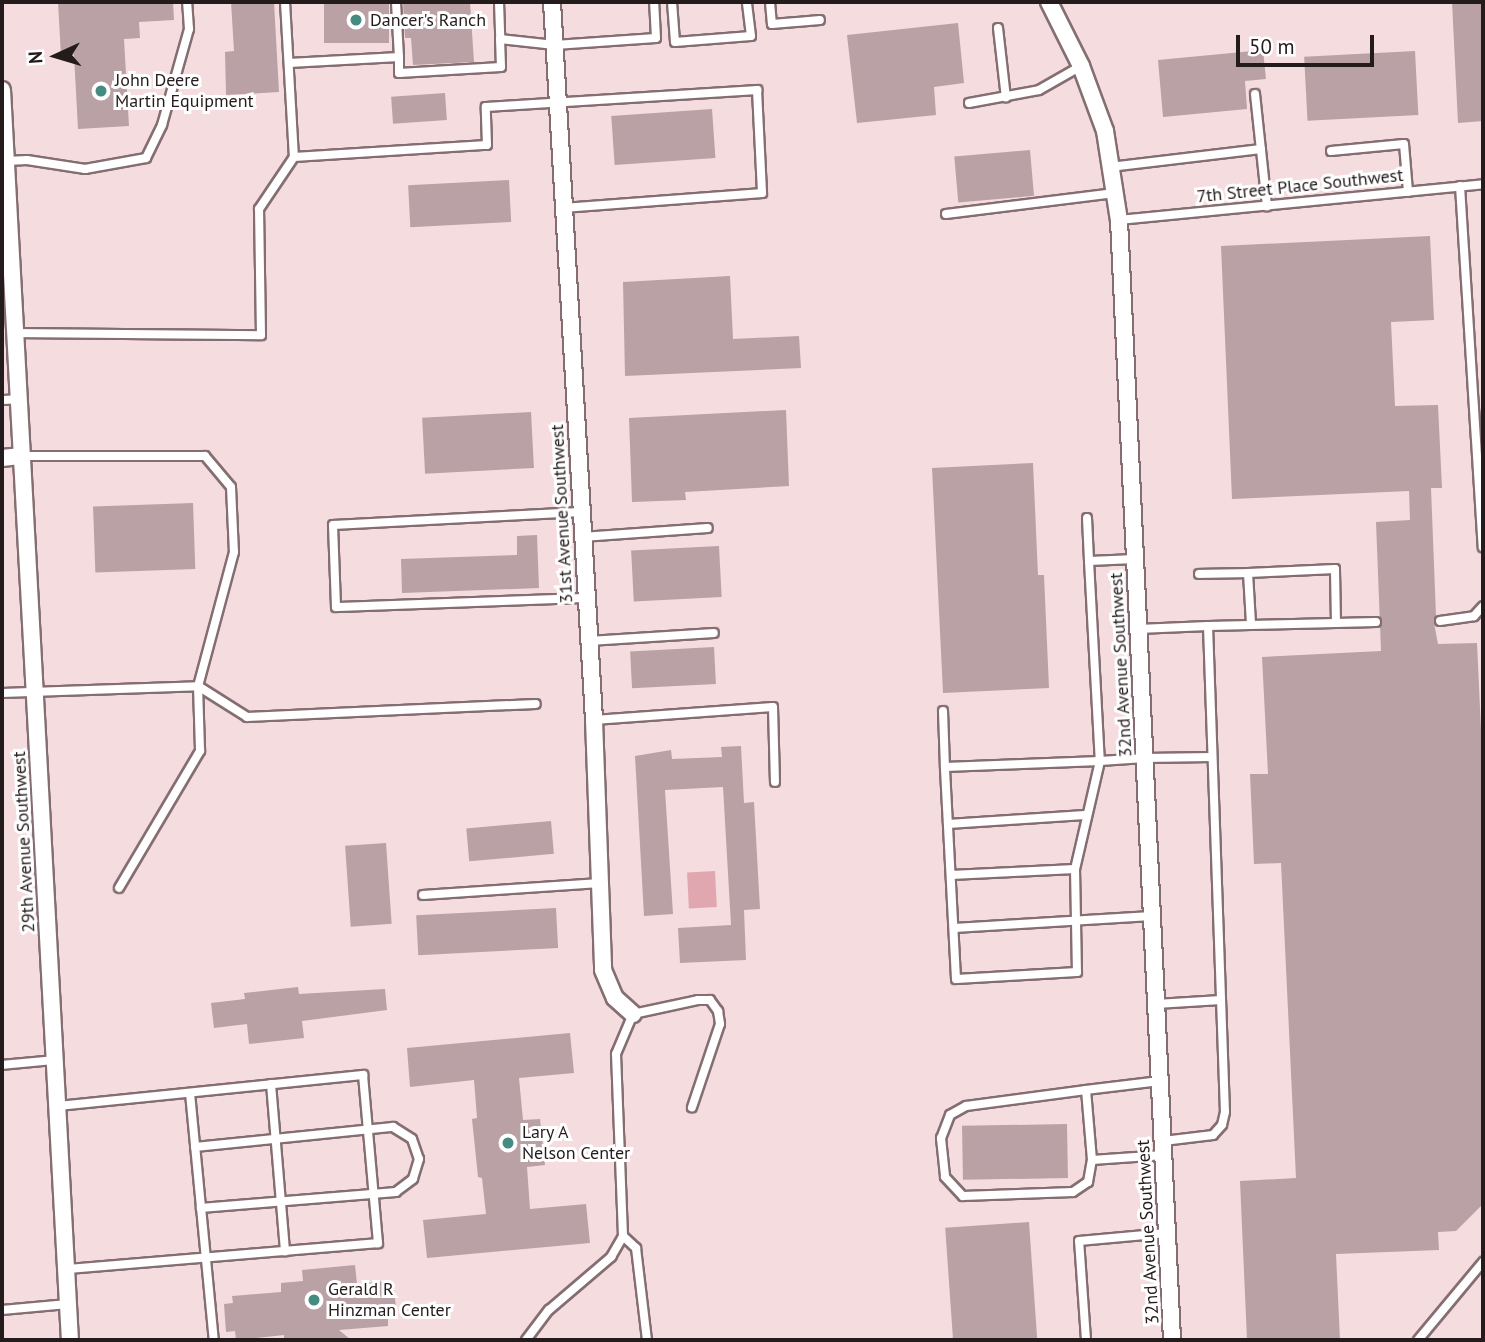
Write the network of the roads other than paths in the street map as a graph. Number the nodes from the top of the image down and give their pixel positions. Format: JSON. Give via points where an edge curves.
{"nodes":[{"id":1,"x":187,"y":2,"type":"edge"},
{"id":2,"x":285,"y":2,"type":"edge"},
{"id":3,"x":396,"y":2,"type":"edge"},
{"id":4,"x":499,"y":2,"type":"edge"},
{"id":5,"x":552,"y":2,"type":"edge"},
{"id":6,"x":654,"y":2,"type":"edge"},
{"id":7,"x":671,"y":2,"type":"edge"},
{"id":8,"x":747,"y":2,"type":"edge"},
{"id":9,"x":770,"y":2,"type":"edge"},
{"id":10,"x":1049,"y":2,"type":"edge"},
{"id":11,"x":820,"y":20,"type":"dead end"},
{"id":12,"x":998,"y":28,"type":"dead end"},
{"id":13,"x":500,"y":39,"type":"junction"},
{"id":14,"x":555,"y":45,"type":"junction"},
{"id":15,"x":399,"y":57,"type":"junction"},
{"id":16,"x":289,"y":63,"type":"junction"},
{"id":17,"x":1081,"y":66,"type":"junction"},
{"id":18,"x":2,"y":90,"type":"edge"},
{"id":19,"x":1255,"y":94,"type":"dead end"},
{"id":20,"x":1006,"y":98,"type":"junction"},
{"id":21,"x":558,"y":101,"type":"junction"},
{"id":22,"x":968,"y":103,"type":"dead end"},
{"id":23,"x":1261,"y":149,"type":"junction"},
{"id":24,"x":1331,"y":151,"type":"dead end"},
{"id":25,"x":294,"y":157,"type":"junction"},
{"id":26,"x":6,"y":161,"type":"junction"},
{"id":27,"x":1110,"y":167,"type":"junction"},
{"id":28,"x":1483,"y":184,"type":"edge"},
{"id":29,"x":1460,"y":186,"type":"junction"},
{"id":30,"x":1408,"y":192,"type":"junction"},
{"id":31,"x":1115,"y":193,"type":"junction"},
{"id":32,"x":5,"y":202,"type":"edge"},
{"id":33,"x":1267,"y":206,"type":"junction"},
{"id":34,"x":564,"y":208,"type":"junction"},
{"id":35,"x":946,"y":214,"type":"dead end"},
{"id":36,"x":1119,"y":220,"type":"junction"},
{"id":37,"x":15,"y":333,"type":"junction"},
{"id":38,"x":19,"y":399,"type":"junction"},
{"id":39,"x":2,"y":400,"type":"edge"},
{"id":40,"x":22,"y":456,"type":"junction"},
{"id":41,"x":2,"y":458,"type":"edge"},
{"id":42,"x":580,"y":512,"type":"junction"},
{"id":43,"x":1087,"y":518,"type":"dead end"},
{"id":44,"x":708,"y":528,"type":"dead end"},
{"id":45,"x":582,"y":537,"type":"junction"},
{"id":46,"x":1483,"y":547,"type":"edge"},
{"id":47,"x":1135,"y":559,"type":"junction"},
{"id":48,"x":1089,"y":561,"type":"junction"},
{"id":49,"x":1248,"y":573,"type":"junction"},
{"id":50,"x":1199,"y":575,"type":"dead end"},
{"id":51,"x":586,"y":598,"type":"junction"},
{"id":52,"x":1483,"y":606,"type":"edge"},
{"id":53,"x":1440,"y":621,"type":"dead end"},
{"id":54,"x":1376,"y":622,"type":"dead end"},
{"id":55,"x":1336,"y":623,"type":"junction"},
{"id":56,"x":1251,"y":624,"type":"junction"},
{"id":57,"x":1208,"y":626,"type":"junction"},
{"id":58,"x":1138,"y":629,"type":"junction"},
{"id":59,"x":713,"y":633,"type":"dead end"},
{"id":60,"x":589,"y":641,"type":"junction"},
{"id":61,"x":198,"y":686,"type":"junction"},
{"id":62,"x":35,"y":692,"type":"junction"},
{"id":63,"x":2,"y":693,"type":"edge"},
{"id":64,"x":536,"y":704,"type":"dead end"},
{"id":65,"x":943,"y":710,"type":"dead end"},
{"id":66,"x":593,"y":720,"type":"junction"},
{"id":67,"x":1212,"y":757,"type":"junction"},
{"id":68,"x":1145,"y":758,"type":"junction"},
{"id":69,"x":1100,"y":761,"type":"junction"},
{"id":70,"x":945,"y":767,"type":"junction"},
{"id":71,"x":775,"y":782,"type":"dead end"},
{"id":72,"x":1086,"y":815,"type":"junction"},
{"id":73,"x":948,"y":824,"type":"junction"},
{"id":74,"x":1075,"y":869,"type":"junction"},
{"id":75,"x":951,"y":875,"type":"junction"},
{"id":76,"x":600,"y":883,"type":"junction"},
{"id":77,"x":119,"y":888,"type":"dead end"},
{"id":78,"x":423,"y":895,"type":"dead end"},
{"id":79,"x":1152,"y":916,"type":"junction"},
{"id":80,"x":1076,"y":921,"type":"junction"},
{"id":81,"x":954,"y":928,"type":"junction"},
{"id":82,"x":1221,"y":1000,"type":"junction"},
{"id":83,"x":1156,"y":1004,"type":"junction"},
{"id":84,"x":633,"y":1013,"type":"junction"},
{"id":85,"x":55,"y":1060,"type":"junction"},
{"id":86,"x":2,"y":1065,"type":"edge"},
{"id":87,"x":1160,"y":1081,"type":"junction"},
{"id":88,"x":271,"y":1084,"type":"junction"},
{"id":89,"x":1086,"y":1090,"type":"junction"},
{"id":90,"x":190,"y":1093,"type":"junction"},
{"id":91,"x":57,"y":1105,"type":"junction"},
{"id":92,"x":692,"y":1107,"type":"dead end"},
{"id":93,"x":368,"y":1130,"type":"junction"},
{"id":94,"x":276,"y":1138,"type":"junction"},
{"id":95,"x":195,"y":1147,"type":"junction"},
{"id":96,"x":1163,"y":1148,"type":"junction"},
{"id":97,"x":1092,"y":1160,"type":"junction"},
{"id":98,"x":373,"y":1193,"type":"junction"},
{"id":99,"x":281,"y":1200,"type":"junction"},
{"id":100,"x":201,"y":1208,"type":"junction"},
{"id":101,"x":1167,"y":1233,"type":"junction"},
{"id":102,"x":622,"y":1236,"type":"junction"},
{"id":103,"x":285,"y":1251,"type":"junction"},
{"id":104,"x":206,"y":1258,"type":"junction"},
{"id":105,"x":1483,"y":1262,"type":"edge"},
{"id":106,"x":66,"y":1269,"type":"junction"},
{"id":107,"x":68,"y":1304,"type":"junction"},
{"id":108,"x":2,"y":1310,"type":"edge"},
{"id":109,"x":70,"y":1340,"type":"edge"},
{"id":110,"x":214,"y":1340,"type":"edge"},
{"id":111,"x":526,"y":1340,"type":"edge"},
{"id":112,"x":647,"y":1340,"type":"edge"},
{"id":113,"x":1086,"y":1340,"type":"edge"},
{"id":114,"x":1172,"y":1340,"type":"edge"},
{"id":115,"x":1418,"y":1340,"type":"edge"}],
"edges":[{"from":1,"to":26,"type":"lane","via":[[189,29],[162,125],[146,158],[85,169]]},
{"from":2,"to":16,"type":"lane"},
{"from":3,"to":15,"type":"lane"},
{"from":4,"to":13,"type":"lane"},
{"from":5,"to":14,"type":"street","name":"31st Avenue Southwest"},
{"from":6,"to":14,"type":"lane","via":[[656,38]]},
{"from":7,"to":8,"type":"lane","via":[[675,43],[751,36]]},
{"from":9,"to":11,"type":"lane","via":[[772,24]]},
{"from":10,"to":17,"type":"street","name":"32nd Avenue Southwest"},
{"from":12,"to":20,"type":"lane"},
{"from":13,"to":14,"type":"lane"},
{"from":13,"to":15,"type":"lane","via":[[501,67],[400,73]]},
{"from":14,"to":21,"type":"street","name":"31st Avenue Southwest"},
{"from":15,"to":16,"type":"lane"},
{"from":16,"to":25,"type":"lane"},
{"from":17,"to":20,"type":"lane","via":[[1039,90]]},
{"from":17,"to":27,"type":"street","name":"32nd Avenue Southwest","via":[[1105,131]]},
{"from":18,"to":26,"type":"street","name":"29th Avenue Southwest"},
{"from":19,"to":23,"type":"lane"},
{"from":20,"to":22,"type":"lane"},
{"from":21,"to":25,"type":"lane","via":[[486,107],[487,145]]},
{"from":21,"to":34,"type":"street","name":"31st Avenue Southwest"},
{"from":21,"to":34,"type":"lane","via":[[757,90],[762,193]]},
{"from":23,"to":27,"type":"lane"},
{"from":23,"to":33,"type":"lane"},
{"from":24,"to":30,"type":"lane","via":[[1404,144]]},
{"from":25,"to":37,"type":"lane","via":[[259,209],[261,335]]},
{"from":26,"to":32,"type":"street","name":"29th Avenue Southwest"},
{"from":27,"to":31,"type":"street","name":"32nd Avenue Southwest"},
{"from":28,"to":29,"type":"lane","name":"7th Street Place Southwest"},
{"from":29,"to":30,"type":"lane","name":"7th Street Place Southwest"},
{"from":29,"to":46,"type":"lane"},
{"from":30,"to":33,"type":"lane","name":"7th Street Place Southwest"},
{"from":31,"to":35,"type":"lane"},
{"from":31,"to":36,"type":"street","name":"32nd Avenue Southwest"},
{"from":32,"to":37,"type":"street","name":"29th Avenue Southwest"},
{"from":33,"to":36,"type":"lane","name":"7th Street Place Southwest"},
{"from":34,"to":42,"type":"street","name":"31st Avenue Southwest"},
{"from":36,"to":47,"type":"street","name":"32nd Avenue Southwest"},
{"from":37,"to":38,"type":"street","name":"29th Avenue Southwest"},
{"from":38,"to":39,"type":"lane"},
{"from":38,"to":40,"type":"street","name":"29th Avenue Southwest"},
{"from":40,"to":41,"type":"street"},
{"from":40,"to":61,"type":"lane","via":[[205,456],[231,487],[234,552]]},
{"from":40,"to":62,"type":"street","name":"29th Avenue Southwest"},
{"from":42,"to":45,"type":"street","name":"31st Avenue Southwest"},
{"from":42,"to":51,"type":"lane","via":[[333,525],[337,607]]},
{"from":43,"to":48,"type":"lane"},
{"from":44,"to":45,"type":"lane"},
{"from":45,"to":51,"type":"street","name":"31st Avenue Southwest"},
{"from":47,"to":48,"type":"lane"},
{"from":47,"to":58,"type":"street","name":"32nd Avenue Southwest"},
{"from":48,"to":69,"type":"lane"},
{"from":49,"to":50,"type":"lane"},
{"from":49,"to":55,"type":"lane","via":[[1335,569]]},
{"from":49,"to":56,"type":"lane"},
{"from":51,"to":60,"type":"street","name":"31st Avenue Southwest"},
{"from":52,"to":53,"type":"lane","via":[[1474,616]]},
{"from":54,"to":55,"type":"lane"},
{"from":55,"to":56,"type":"lane"},
{"from":56,"to":57,"type":"lane"},
{"from":57,"to":58,"type":"lane"},
{"from":57,"to":67,"type":"lane"},
{"from":58,"to":68,"type":"street","name":"32nd Avenue Southwest"},
{"from":59,"to":60,"type":"lane"},
{"from":60,"to":66,"type":"street","name":"31st Avenue Southwest"},
{"from":61,"to":62,"type":"lane"},
{"from":61,"to":64,"type":"lane","via":[[247,717]]},
{"from":61,"to":77,"type":"lane","via":[[200,751]]},
{"from":62,"to":63,"type":"lane"},
{"from":62,"to":85,"type":"street","name":"29th Avenue Southwest"},
{"from":65,"to":70,"type":"lane"},
{"from":66,"to":71,"type":"lane","via":[[773,707]]},
{"from":66,"to":76,"type":"street","name":"31st Avenue Southwest"},
{"from":67,"to":68,"type":"lane"},
{"from":67,"to":82,"type":"lane"},
{"from":68,"to":69,"type":"lane"},
{"from":68,"to":79,"type":"street","name":"32nd Avenue Southwest"},
{"from":69,"to":70,"type":"lane"},
{"from":69,"to":72,"type":"lane"},
{"from":70,"to":73,"type":"lane"},
{"from":72,"to":73,"type":"lane"},
{"from":72,"to":74,"type":"lane"},
{"from":73,"to":75,"type":"lane"},
{"from":74,"to":75,"type":"lane"},
{"from":74,"to":80,"type":"lane"},
{"from":75,"to":81,"type":"lane"},
{"from":76,"to":78,"type":"lane"},
{"from":76,"to":84,"type":"street","name":"31st Avenue Southwest","via":[[603,970],[615,998]]},
{"from":79,"to":80,"type":"lane"},
{"from":79,"to":83,"type":"street","name":"32nd Avenue Southwest"},
{"from":80,"to":81,"type":"lane"},
{"from":80,"to":81,"type":"lane","via":[[1077,972],[956,979]]},
{"from":82,"to":83,"type":"lane"},
{"from":82,"to":96,"type":"lane","via":[[1222,1125],[1213,1135]]},
{"from":83,"to":87,"type":"street","name":"32nd Avenue Southwest"},
{"from":84,"to":92,"type":"lane","via":[[698,1000],[710,1000],[718,1011],[720,1024]]},
{"from":84,"to":102,"type":"lane","via":[[616,1054]]},
{"from":85,"to":86,"type":"lane"},
{"from":85,"to":91,"type":"street","name":"29th Avenue Southwest"},
{"from":87,"to":89,"type":"lane"},
{"from":87,"to":96,"type":"street","name":"32nd Avenue Southwest"},
{"from":88,"to":90,"type":"lane"},
{"from":88,"to":93,"type":"lane","via":[[363,1075]]},
{"from":88,"to":94,"type":"lane"},
{"from":89,"to":97,"type":"lane"},
{"from":89,"to":97,"type":"lane","via":[[966,1106],[950,1115],[941,1138],[945,1177],[963,1196],[1073,1192],[1088,1182]]},
{"from":90,"to":91,"type":"lane"},
{"from":90,"to":95,"type":"lane"},
{"from":91,"to":106,"type":"street","name":"29th Avenue Southwest"},
{"from":93,"to":94,"type":"lane"},
{"from":93,"to":98,"type":"lane"},
{"from":93,"to":98,"type":"lane","via":[[393,1127],[404,1132],[412,1139],[419,1159],[418,1170],[406,1187]]},
{"from":94,"to":95,"type":"lane"},
{"from":94,"to":99,"type":"lane"},
{"from":95,"to":100,"type":"lane"},
{"from":96,"to":97,"type":"lane"},
{"from":96,"to":101,"type":"street","name":"32nd Avenue Southwest"},
{"from":98,"to":99,"type":"lane"},
{"from":98,"to":103,"type":"lane","via":[[378,1243]]},
{"from":99,"to":100,"type":"lane"},
{"from":99,"to":103,"type":"lane"},
{"from":100,"to":104,"type":"lane"},
{"from":101,"to":113,"type":"lane","via":[[1079,1241]]},
{"from":101,"to":114,"type":"street","name":"32nd Avenue Southwest"},
{"from":102,"to":111,"type":"lane","via":[[611,1257],[549,1310]]},
{"from":102,"to":112,"type":"lane","via":[[636,1248]]},
{"from":103,"to":104,"type":"lane"},
{"from":104,"to":106,"type":"lane"},
{"from":104,"to":110,"type":"lane"},
{"from":105,"to":115,"type":"lane"},
{"from":106,"to":107,"type":"street","name":"29th Avenue Southwest"},
{"from":107,"to":108,"type":"lane"},
{"from":107,"to":109,"type":"street","name":"29th Avenue Southwest"}]}
